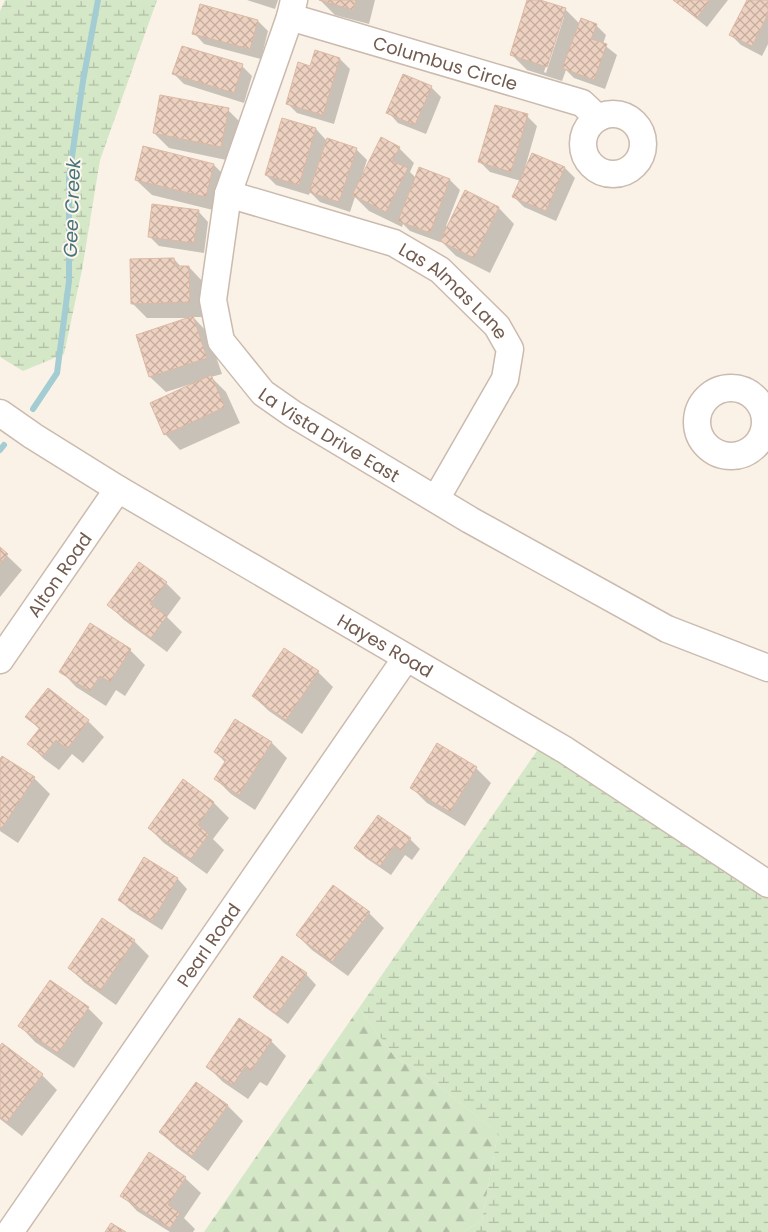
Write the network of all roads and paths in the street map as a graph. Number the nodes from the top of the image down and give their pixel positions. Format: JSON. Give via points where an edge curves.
{"nodes":[{"id":1,"x":292,"y":8,"type":"edge"},
{"id":2,"x":598,"y":118,"type":"dead end"},
{"id":3,"x":228,"y":194,"type":"junction"},
{"id":4,"x":0,"y":413,"type":"edge"},
{"id":5,"x":118,"y":489,"type":"junction"},
{"id":6,"x":436,"y":499,"type":"junction"},
{"id":7,"x":406,"y":658,"type":"junction"},
{"id":8,"x":0,"y":660,"type":"edge"},
{"id":9,"x":768,"y":668,"type":"edge"},
{"id":10,"x":768,"y":884,"type":"edge"},
{"id":11,"x":10,"y":1232,"type":"edge"}],
"edges":[{"from":1,"to":2,"type":"street","name":"Columbus Circle","via":[[582,102]]},
{"from":1,"to":3,"type":"street","name":"La Vista Drive East"},
{"from":3,"to":6,"type":"street","name":"La Vista Drive East","via":[[212,300],[221,341],[263,394]]},
{"from":3,"to":6,"type":"street","name":"Las Almas Lane","via":[[394,243],[440,270],[497,326],[510,349],[505,379]]},
{"from":4,"to":5,"type":"street","name":"Hayes Road"},
{"from":5,"to":7,"type":"street","name":"Hayes Road"},
{"from":5,"to":8,"type":"street","name":"Alton Road"},
{"from":6,"to":9,"type":"street","name":"La Vista Drive East","via":[[667,629]]},
{"from":7,"to":10,"type":"street","name":"Hayes Road","via":[[565,750]]},
{"from":7,"to":11,"type":"street","name":"Pearl Road"}]}
